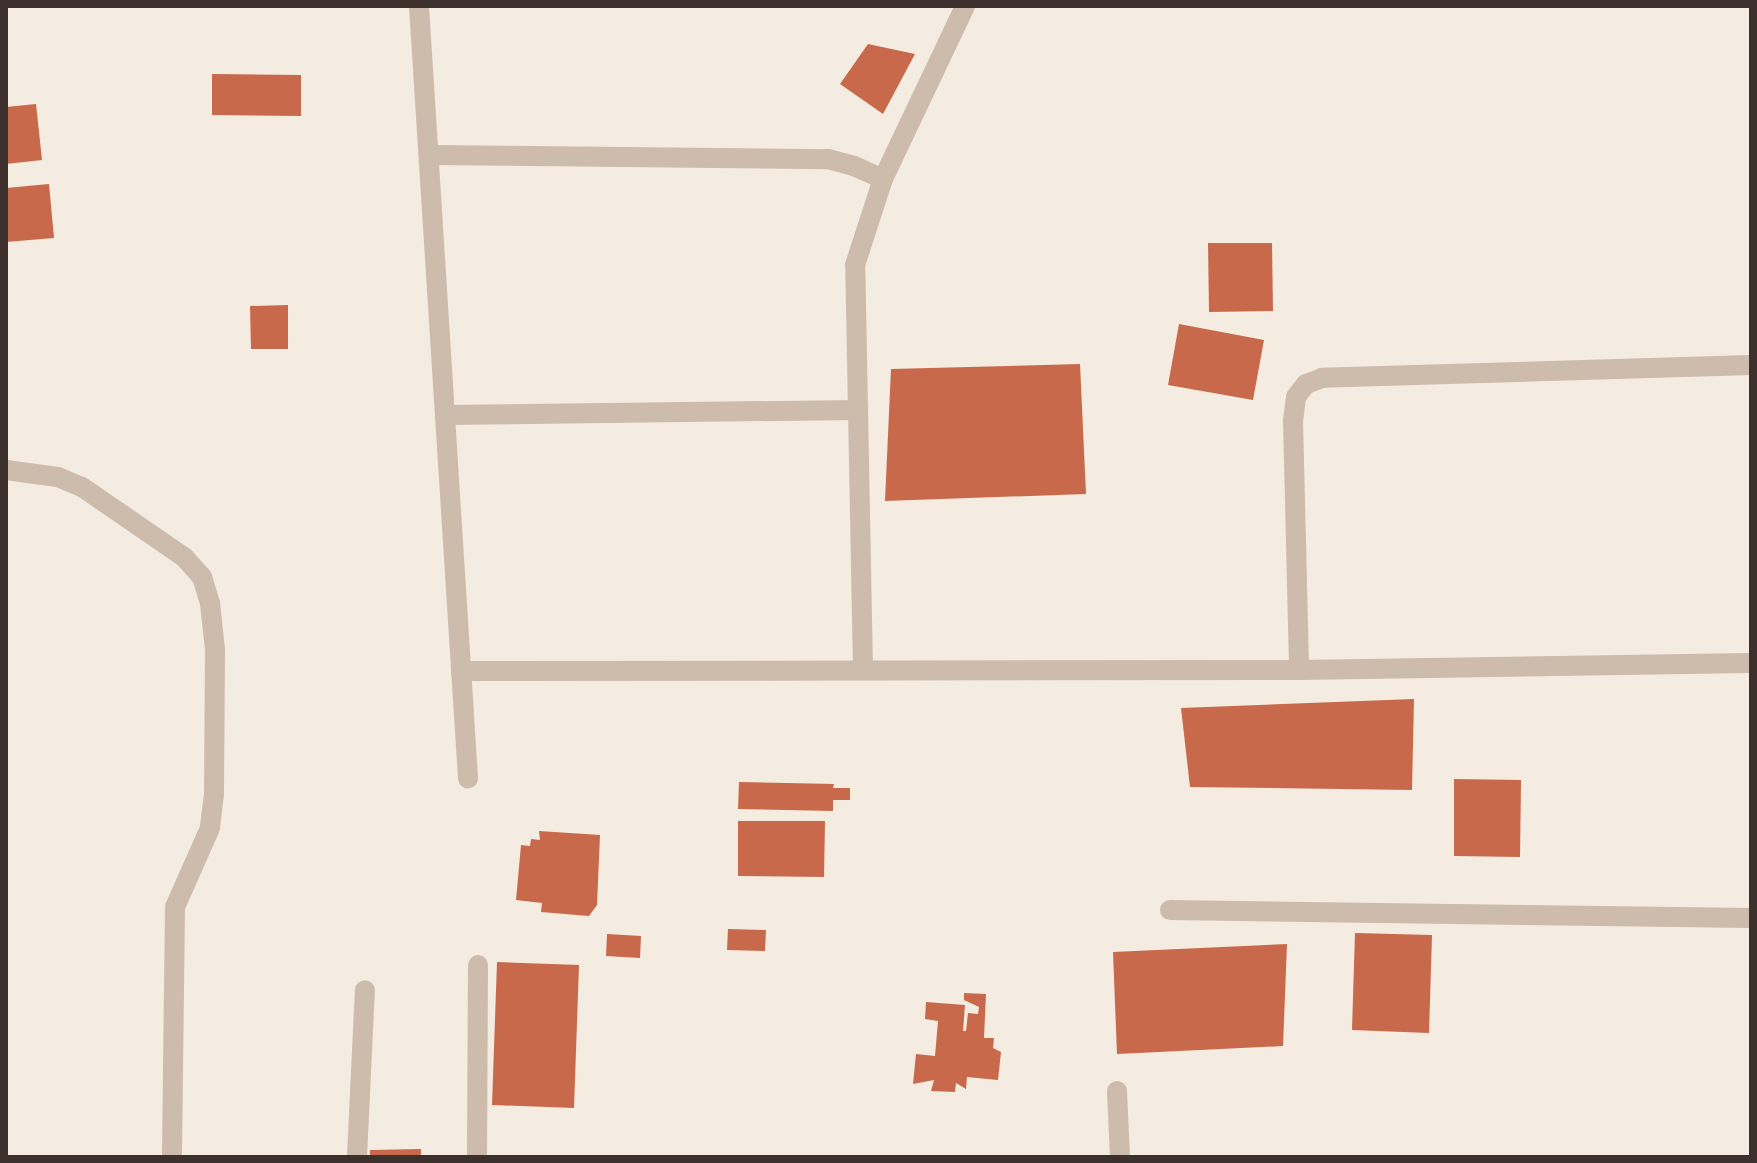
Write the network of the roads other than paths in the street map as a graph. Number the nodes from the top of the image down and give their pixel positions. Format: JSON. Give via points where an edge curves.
{"nodes":[{"id":1,"x":419,"y":6,"type":"edge"},
{"id":2,"x":965,"y":6,"type":"edge"},
{"id":3,"x":429,"y":155,"type":"junction"},
{"id":4,"x":883,"y":179,"type":"junction"},
{"id":5,"x":1751,"y":365,"type":"edge"},
{"id":6,"x":857,"y":410,"type":"junction"},
{"id":7,"x":445,"y":415,"type":"junction"},
{"id":8,"x":6,"y":470,"type":"edge"},
{"id":9,"x":1751,"y":663,"type":"edge"},
{"id":10,"x":863,"y":670,"type":"junction"},
{"id":11,"x":1299,"y":670,"type":"junction"},
{"id":12,"x":461,"y":671,"type":"junction"},
{"id":13,"x":468,"y":778,"type":"dead end"},
{"id":14,"x":1170,"y":910,"type":"dead end"},
{"id":15,"x":1751,"y":918,"type":"edge"},
{"id":16,"x":478,"y":965,"type":"dead end"},
{"id":17,"x":365,"y":990,"type":"dead end"},
{"id":18,"x":1117,"y":1091,"type":"dead end"},
{"id":19,"x":172,"y":1157,"type":"edge"},
{"id":20,"x":357,"y":1157,"type":"edge"},
{"id":21,"x":477,"y":1157,"type":"edge"},
{"id":22,"x":1120,"y":1157,"type":"edge"}],
"edges":[{"from":1,"to":3,"type":"street"},
{"from":2,"to":4,"type":"street"},
{"from":3,"to":4,"type":"street","via":[[828,159]]},
{"from":3,"to":7,"type":"street"},
{"from":4,"to":6,"type":"street","via":[[855,265]]},
{"from":5,"to":11,"type":"street","via":[[1322,378],[1306,384],[1296,397],[1293,420]]},
{"from":6,"to":7,"type":"street"},
{"from":6,"to":10,"type":"street"},
{"from":7,"to":12,"type":"street"},
{"from":8,"to":19,"type":"street","via":[[58,477],[82,487],[184,557],[202,577],[210,603],[215,650],[214,794],[210,828],[175,907]]},
{"from":9,"to":11,"type":"street"},
{"from":10,"to":11,"type":"street"},
{"from":10,"to":12,"type":"street"},
{"from":12,"to":13,"type":"street"},
{"from":14,"to":15,"type":"street"},
{"from":16,"to":21,"type":"street"},
{"from":17,"to":20,"type":"street"},
{"from":18,"to":22,"type":"street"}]}
